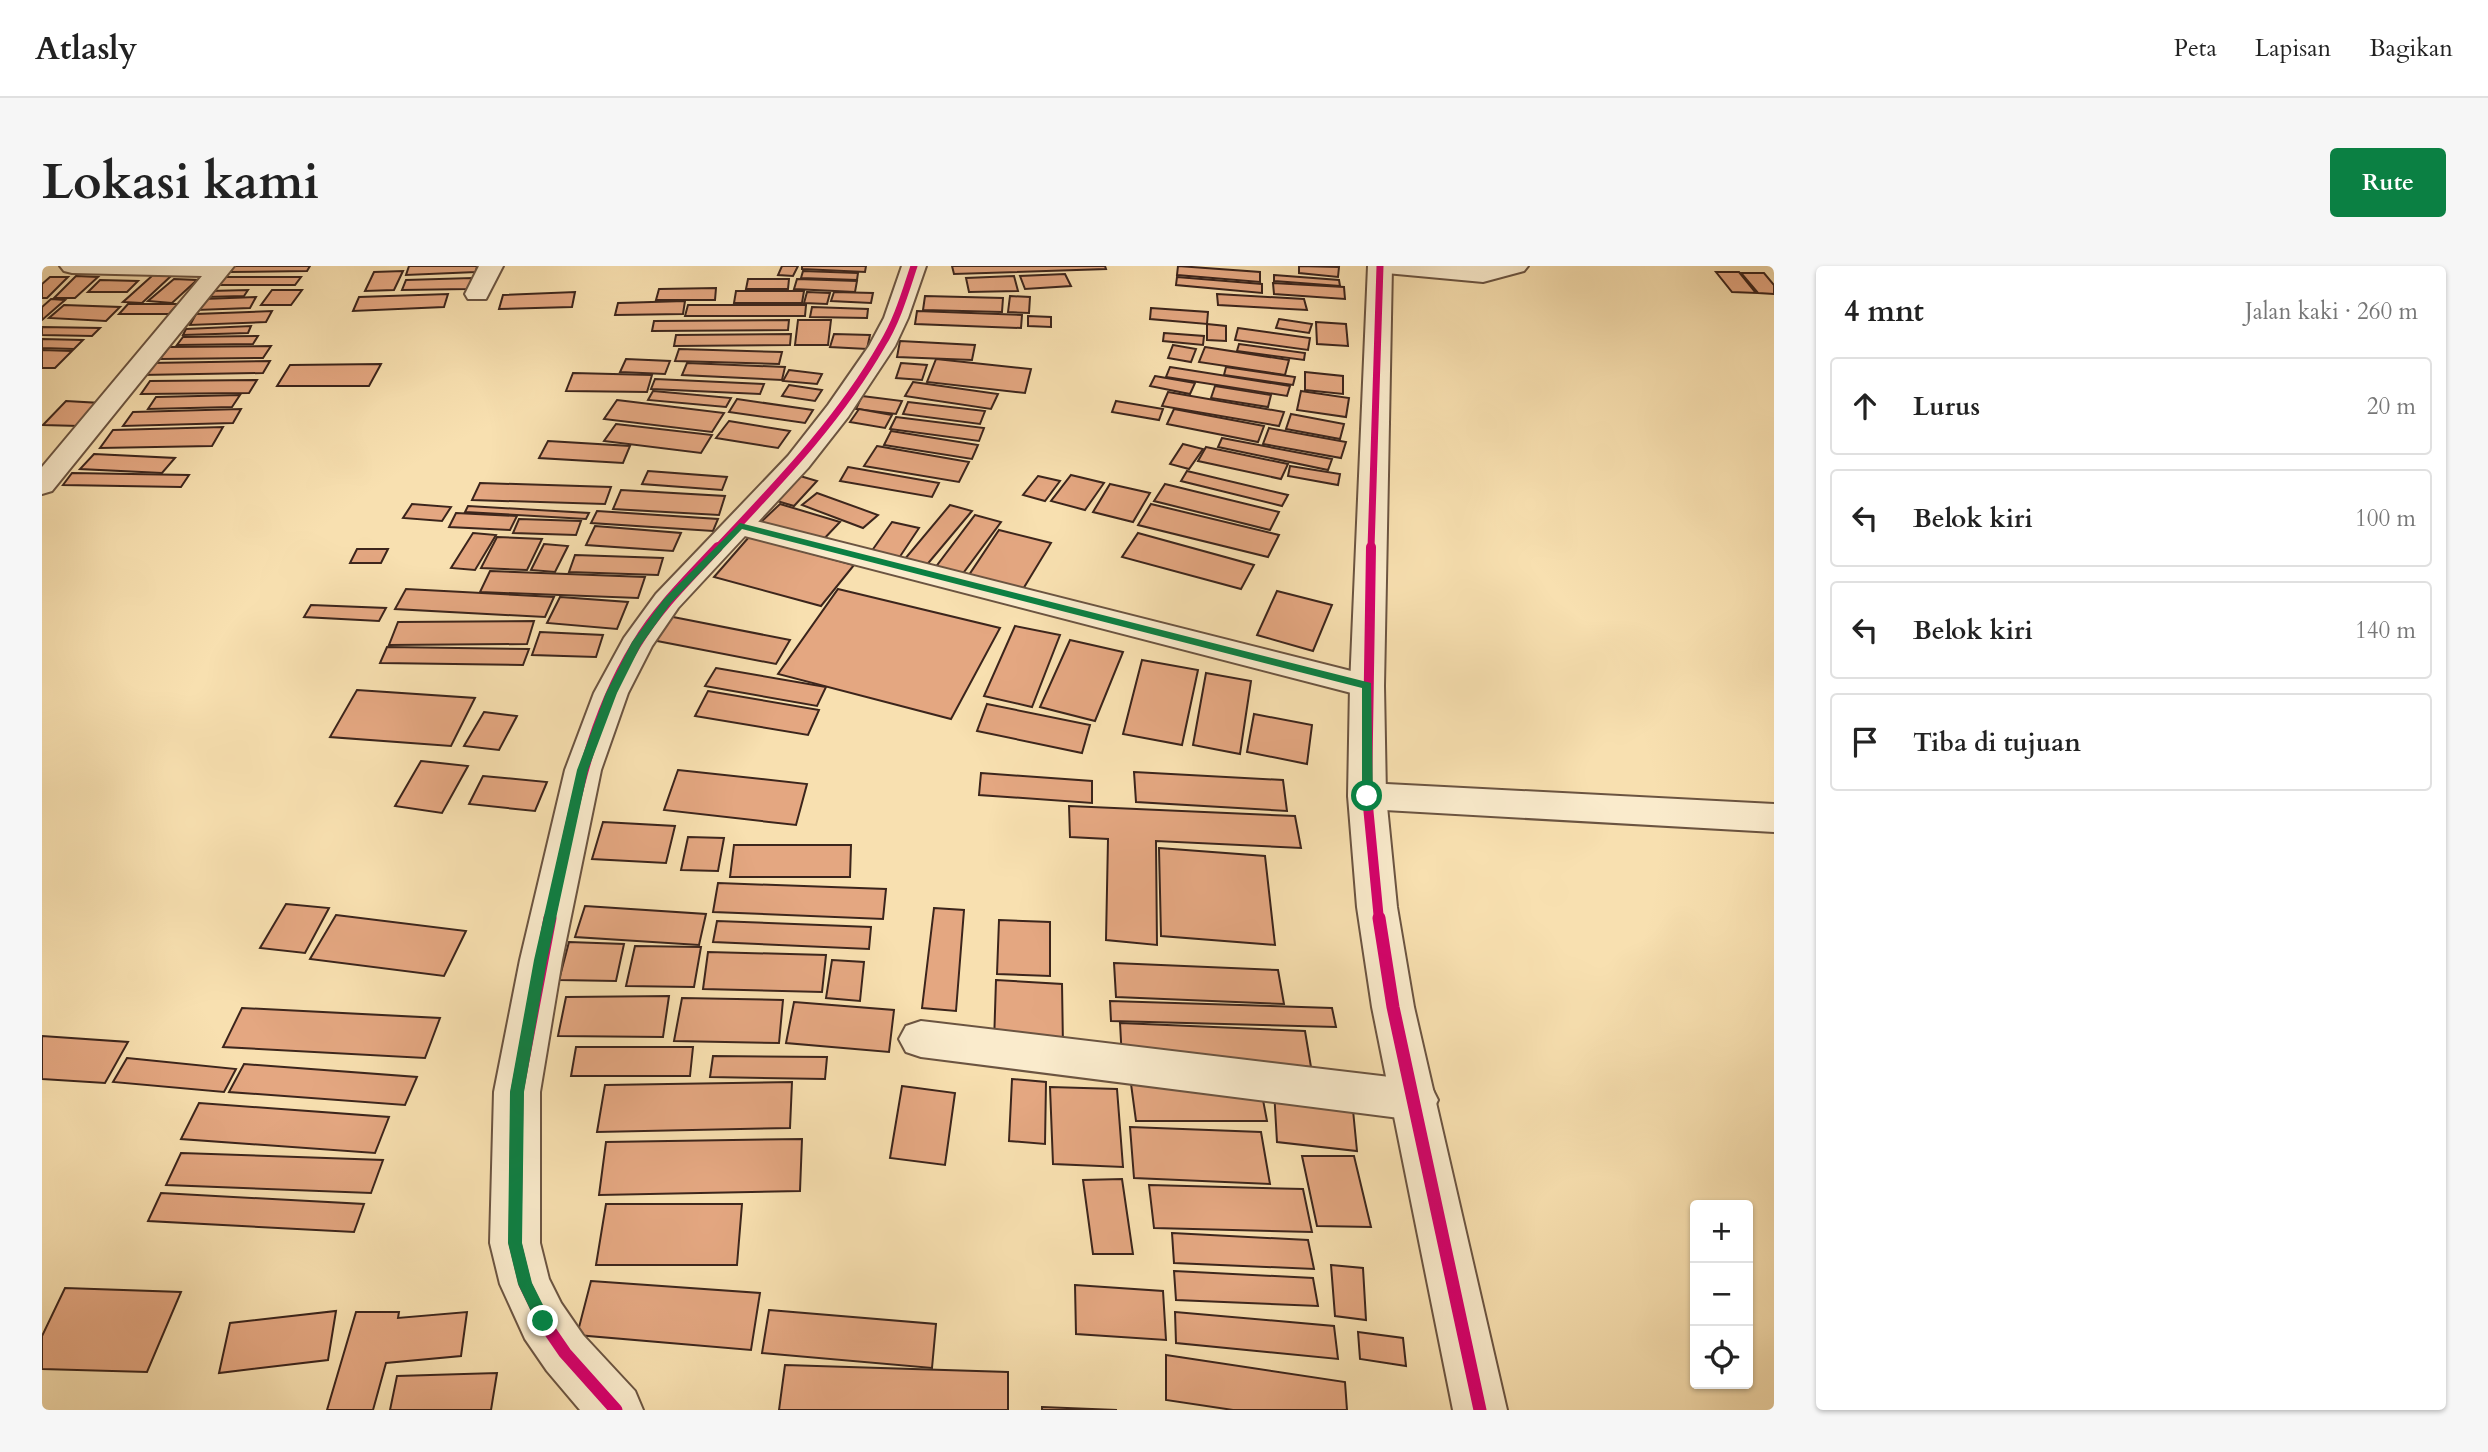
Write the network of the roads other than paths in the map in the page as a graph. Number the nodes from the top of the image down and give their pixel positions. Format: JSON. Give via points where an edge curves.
{"nodes":[{"id":1,"x":72,"y":266,"type":"edge"},
{"id":2,"x":491,"y":266,"type":"edge"},
{"id":3,"x":914,"y":266,"type":"edge"},
{"id":4,"x":1380,"y":266,"type":"edge"},
{"id":5,"x":1386,"y":266,"type":"edge"},
{"id":6,"x":1516,"y":266,"type":"edge"},
{"id":7,"x":221,"y":268,"type":"edge"},
{"id":8,"x":477,"y":295,"type":"dead end"},
{"id":9,"x":42,"y":485,"type":"edge"},
{"id":10,"x":740,"y":526,"type":"junction"},
{"id":11,"x":1367,"y":686,"type":"junction"},
{"id":12,"x":1367,"y":796,"type":"junction"},
{"id":13,"x":1774,"y":818,"type":"edge"},
{"id":14,"x":921,"y":1039,"type":"dead end"},
{"id":15,"x":1415,"y":1100,"type":"junction"},
{"id":16,"x":616,"y":1410,"type":"edge"},
{"id":17,"x":1480,"y":1410,"type":"edge"}],
"edges":[{"from":1,"to":7,"type":"street"},
{"from":2,"to":8,"type":"street"},
{"from":3,"to":10,"type":"street","via":[[896,318],[870,364],[806,452]]},
{"from":4,"to":11,"type":"street"},
{"from":5,"to":6,"type":"street","via":[[1483,275]]},
{"from":7,"to":9,"type":"street"},
{"from":10,"to":11,"type":"street"},
{"from":10,"to":16,"type":"street","via":[[667,601],[636,645],[611,693],[583,770],[517,1092],[515,1243],[525,1284],[565,1353]]},
{"from":11,"to":12,"type":"street"},
{"from":12,"to":13,"type":"street"},
{"from":12,"to":15,"type":"street","via":[[1377,907]]},
{"from":14,"to":15,"type":"street"},
{"from":15,"to":17,"type":"street"}]}
